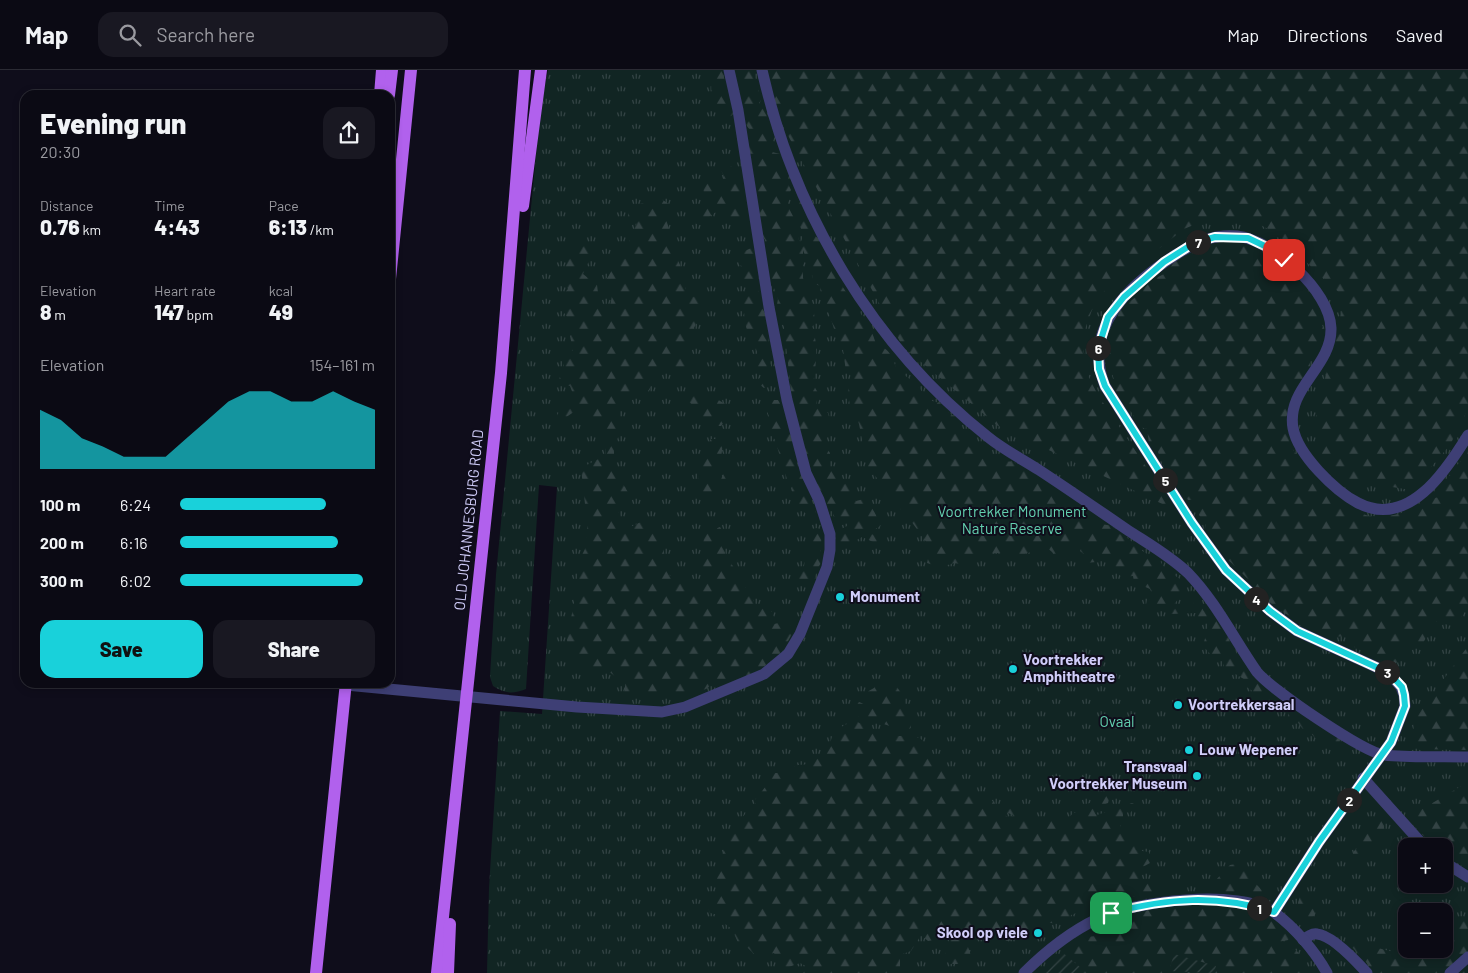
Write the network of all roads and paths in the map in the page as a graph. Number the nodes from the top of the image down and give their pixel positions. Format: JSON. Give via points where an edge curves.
{"nodes":[{"id":1,"x":382,"y":70,"type":"edge"},
{"id":2,"x":392,"y":70,"type":"edge"},
{"id":3,"x":411,"y":70,"type":"edge"},
{"id":4,"x":525,"y":70,"type":"edge"},
{"id":5,"x":541,"y":70,"type":"edge"},
{"id":6,"x":729,"y":70,"type":"edge"},
{"id":7,"x":762,"y":70,"type":"edge"},
{"id":8,"x":380,"y":90,"type":"edge"},
{"id":9,"x":390,"y":90,"type":"edge"},
{"id":10,"x":395,"y":229,"type":"edge"},
{"id":11,"x":501,"y":373,"type":"junction"},
{"id":12,"x":1468,"y":435,"type":"edge"},
{"id":13,"x":346,"y":688,"type":"edge"},
{"id":14,"x":386,"y":688,"type":"edge"},
{"id":15,"x":467,"y":696,"type":"junction"},
{"id":16,"x":1382,"y":755,"type":"junction"},
{"id":17,"x":1468,"y":757,"type":"edge"},
{"id":18,"x":1363,"y":778,"type":"junction"},
{"id":19,"x":454,"y":821,"type":"junction"},
{"id":20,"x":1417,"y":838,"type":"edge"},
{"id":21,"x":1453,"y":868,"type":"edge"},
{"id":22,"x":1468,"y":877,"type":"edge"},
{"id":23,"x":1274,"y":912,"type":"junction"},
{"id":24,"x":1303,"y":940,"type":"junction"},
{"id":25,"x":1468,"y":957,"type":"edge"},
{"id":26,"x":316,"y":973,"type":"edge"},
{"id":27,"x":437,"y":973,"type":"edge"},
{"id":28,"x":448,"y":973,"type":"edge"},
{"id":29,"x":1024,"y":973,"type":"edge"},
{"id":30,"x":1327,"y":973,"type":"edge"},
{"id":31,"x":1367,"y":973,"type":"edge"},
{"id":32,"x":1450,"y":973,"type":"edge"}],
"edges":[{"from":1,"to":8,"type":"main road"},
{"from":2,"to":9,"type":"main road"},
{"from":3,"to":10,"type":"main road"},
{"from":4,"to":11,"type":"main road","name":"OLD JOHANNESBURG ROAD"},
{"from":5,"to":11,"type":"main road","via":[[511,318]]},
{"from":6,"to":15,"type":"street","via":[[787,400],[806,472],[830,534],[827,567],[800,634],[788,654],[764,674],[685,708],[662,712],[615,710]]},
{"from":7,"to":16,"type":"street","via":[[778,127],[820,230],[864,306],[901,353],[989,438],[1156,547],[1187,572],[1265,681],[1307,711]]},
{"from":11,"to":15,"type":"main road","name":"OLD JOHANNESBURG ROAD"},
{"from":12,"to":16,"type":"street","via":[[1429,488],[1403,506],[1369,507],[1347,496],[1330,482],[1303,451],[1293,429],[1292,418],[1298,396],[1326,355],[1331,330],[1329,314],[1323,298],[1299,272],[1269,248],[1248,238],[1226,236],[1205,239],[1164,262],[1114,308],[1100,338],[1098,358],[1105,386],[1222,565],[1270,611],[1297,631],[1389,673],[1402,687],[1405,706],[1391,742]]},
{"from":13,"to":26,"type":"main road"},
{"from":14,"to":15,"type":"street"},
{"from":15,"to":19,"type":"main road","name":"OLD JOHANNESBURG ROAD"},
{"from":16,"to":17,"type":"street"},
{"from":16,"to":18,"type":"street"},
{"from":18,"to":20,"type":"street"},
{"from":18,"to":23,"type":"street"},
{"from":19,"to":27,"type":"main road","name":"OLD JOHANNESBURG ROAD"},
{"from":19,"to":28,"type":"main road"},
{"from":21,"to":22,"type":"street"},
{"from":23,"to":24,"type":"street"},
{"from":23,"to":29,"type":"street","via":[[1222,900],[1175,901],[1127,909],[1111,913],[1078,930]]},
{"from":24,"to":30,"type":"street"},
{"from":24,"to":31,"type":"street","via":[[1320,934],[1339,946]]},
{"from":25,"to":32,"type":"street"}]}
